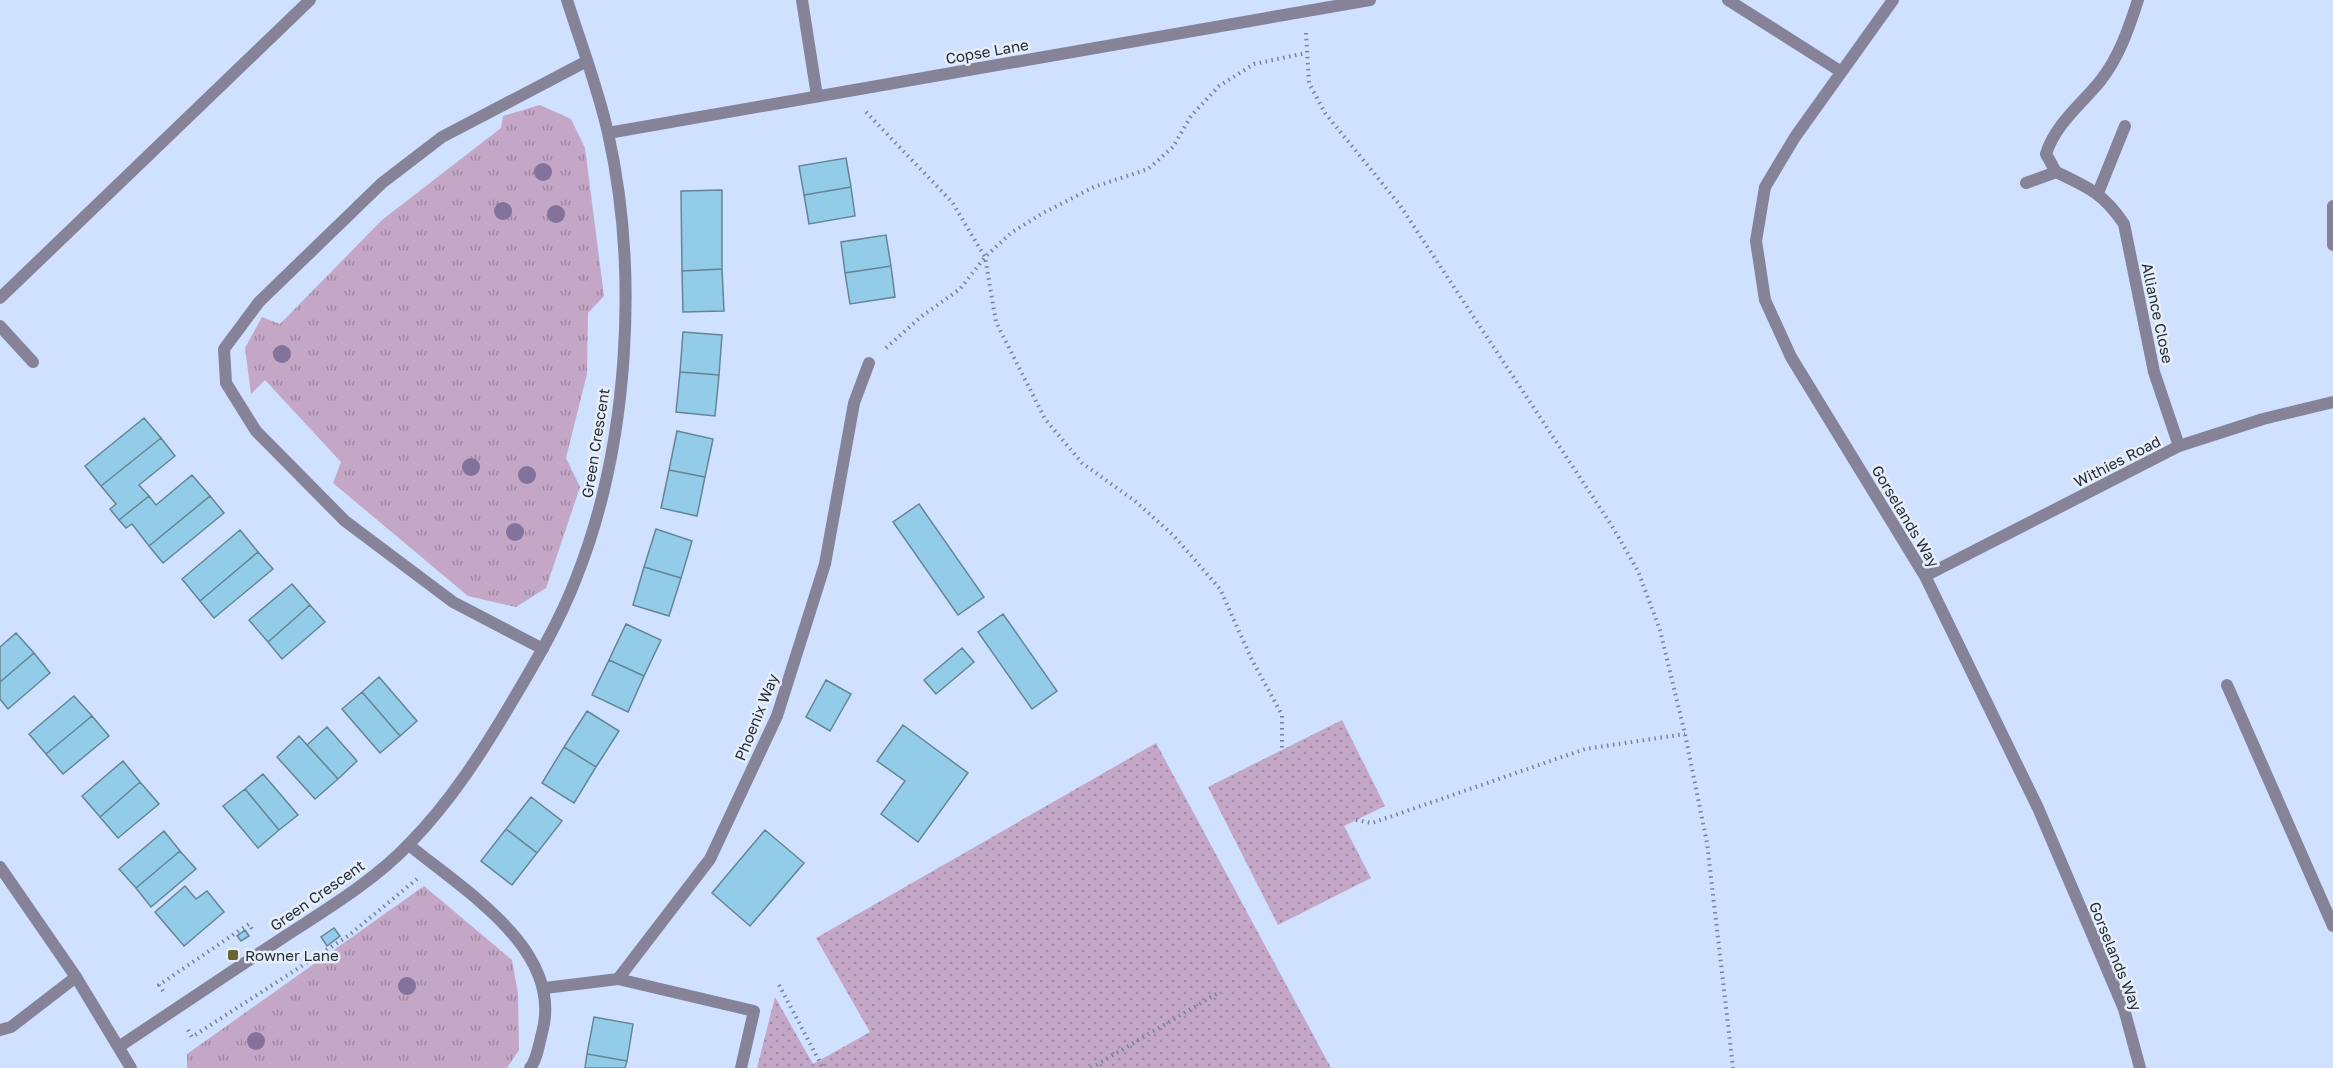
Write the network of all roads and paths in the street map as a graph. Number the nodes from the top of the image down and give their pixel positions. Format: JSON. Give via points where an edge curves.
{"nodes":[{"id":1,"x":310,"y":0,"type":"edge"},
{"id":2,"x":567,"y":0,"type":"edge"},
{"id":3,"x":802,"y":0,"type":"edge"},
{"id":4,"x":1370,"y":0,"type":"edge"},
{"id":5,"x":1728,"y":0,"type":"edge"},
{"id":6,"x":1893,"y":0,"type":"edge"},
{"id":7,"x":2138,"y":0,"type":"edge"},
{"id":8,"x":1345,"y":2,"type":"edge"},
{"id":9,"x":1307,"y":10,"type":"junction"},
{"id":10,"x":1306,"y":53,"type":"junction"},
{"id":11,"x":586,"y":61,"type":"junction"},
{"id":12,"x":1840,"y":71,"type":"junction"},
{"id":13,"x":847,"y":92,"type":"junction"},
{"id":14,"x":817,"y":96,"type":"junction"},
{"id":15,"x":2125,"y":126,"type":"dead end"},
{"id":16,"x":608,"y":133,"type":"junction"},
{"id":17,"x":2056,"y":172,"type":"junction"},
{"id":18,"x":2026,"y":183,"type":"dead end"},
{"id":19,"x":2098,"y":193,"type":"junction"},
{"id":20,"x":2333,"y":206,"type":"edge"},
{"id":21,"x":2333,"y":245,"type":"edge"},
{"id":22,"x":985,"y":257,"type":"junction"},
{"id":23,"x":0,"y":298,"type":"edge"},
{"id":24,"x":0,"y":326,"type":"edge"},
{"id":25,"x":33,"y":362,"type":"dead end"},
{"id":26,"x":869,"y":363,"type":"joint"},
{"id":27,"x":2333,"y":402,"type":"edge"},
{"id":28,"x":2179,"y":446,"type":"junction"},
{"id":29,"x":1925,"y":576,"type":"junction"},
{"id":30,"x":543,"y":649,"type":"junction"},
{"id":31,"x":2227,"y":685,"type":"dead end"},
{"id":32,"x":1685,"y":734,"type":"junction"},
{"id":33,"x":1282,"y":750,"type":"dead end"},
{"id":34,"x":1356,"y":820,"type":"dead end"},
{"id":35,"x":409,"y":845,"type":"junction"},
{"id":36,"x":0,"y":867,"type":"edge"},
{"id":37,"x":2333,"y":926,"type":"edge"},
{"id":38,"x":75,"y":977,"type":"junction"},
{"id":39,"x":618,"y":979,"type":"junction"},
{"id":40,"x":779,"y":985,"type":"dead end"},
{"id":41,"x":544,"y":988,"type":"junction"},
{"id":42,"x":1218,"y":993,"type":"dead end"},
{"id":43,"x":0,"y":1030,"type":"edge"},
{"id":44,"x":120,"y":1046,"type":"junction"},
{"id":45,"x":131,"y":1068,"type":"edge"},
{"id":46,"x":530,"y":1068,"type":"edge"},
{"id":47,"x":741,"y":1068,"type":"edge"},
{"id":48,"x":823,"y":1068,"type":"edge"},
{"id":49,"x":1091,"y":1068,"type":"edge"},
{"id":50,"x":1733,"y":1068,"type":"edge"},
{"id":51,"x":2140,"y":1068,"type":"edge"}],
"edges":[{"from":1,"to":23,"type":"street"},
{"from":2,"to":11,"type":"street","name":"Green Crescent"},
{"from":3,"to":14,"type":"street"},
{"from":4,"to":8,"type":"street","name":"Copse Lane"},
{"from":5,"to":12,"type":"street"},
{"from":6,"to":12,"type":"street","name":"Gorselands Way"},
{"from":7,"to":17,"type":"street","via":[[2127,34],[2103,78],[2051,137],[2046,154]]},
{"from":8,"to":9,"type":"street","name":"Copse Lane"},
{"from":9,"to":10,"type":"path"},
{"from":9,"to":13,"type":"street","name":"Copse Lane"},
{"from":10,"to":22,"type":"path","via":[[1254,64],[1219,86],[1191,116],[1173,147],[1148,169],[1094,187],[1043,213],[1011,233]]},
{"from":10,"to":32,"type":"path","via":[[1309,83],[1325,113],[1398,204],[1638,571],[1660,630]]},
{"from":11,"to":16,"type":"street","name":"Green Crescent"},
{"from":11,"to":30,"type":"street","via":[[442,137],[382,183],[259,302],[224,349],[226,383],[256,431],[345,521],[453,602]]},
{"from":12,"to":29,"type":"street","name":"Gorselands Way","via":[[1765,187],[1756,241],[1765,300],[1791,357]]},
{"from":13,"to":14,"type":"street","name":"Copse Lane"},
{"from":13,"to":22,"type":"path","via":[[952,202]]},
{"from":14,"to":16,"type":"street","name":"Copse Lane"},
{"from":15,"to":19,"type":"street"},
{"from":16,"to":30,"type":"street","name":"Green Crescent","via":[[623,235],[625,331],[616,420],[599,508],[577,576]]},
{"from":17,"to":18,"type":"street"},
{"from":17,"to":19,"type":"street","name":"Alliance Close"},
{"from":19,"to":28,"type":"street","name":"Alliance Close","via":[[2124,224],[2154,372]]},
{"from":20,"to":21,"type":"street"},
{"from":22,"to":26,"type":"path","via":[[960,289],[922,316]]},
{"from":22,"to":33,"type":"path","via":[[996,322],[1045,419],[1082,463],[1135,501],[1174,536],[1220,589],[1282,715]]},
{"from":24,"to":25,"type":"street"},
{"from":26,"to":39,"type":"street","name":"Phoenix Way","via":[[854,403],[825,564],[777,716],[710,859]]},
{"from":27,"to":28,"type":"street","name":"Withies Road"},
{"from":28,"to":29,"type":"street","name":"Withies Road"},
{"from":29,"to":51,"type":"street","name":"Gorselands Way","via":[[2038,808],[2124,1009]]},
{"from":30,"to":35,"type":"street","name":"Green Crescent","via":[[455,791]]},
{"from":31,"to":37,"type":"street"},
{"from":32,"to":34,"type":"path","via":[[1586,748],[1372,823]]},
{"from":32,"to":50,"type":"path","via":[[1707,843]]},
{"from":35,"to":41,"type":"street","via":[[499,919],[529,955]]},
{"from":35,"to":44,"type":"street","name":"Green Crescent","via":[[357,888]]},
{"from":36,"to":38,"type":"street"},
{"from":38,"to":43,"type":"street","via":[[11,1027]]},
{"from":38,"to":44,"type":"street"},
{"from":39,"to":41,"type":"street"},
{"from":39,"to":47,"type":"street","via":[[754,1011]]},
{"from":40,"to":48,"type":"path"},
{"from":41,"to":46,"type":"street","via":[[543,1028]]},
{"from":42,"to":49,"type":"path"},
{"from":44,"to":45,"type":"street"}]}
